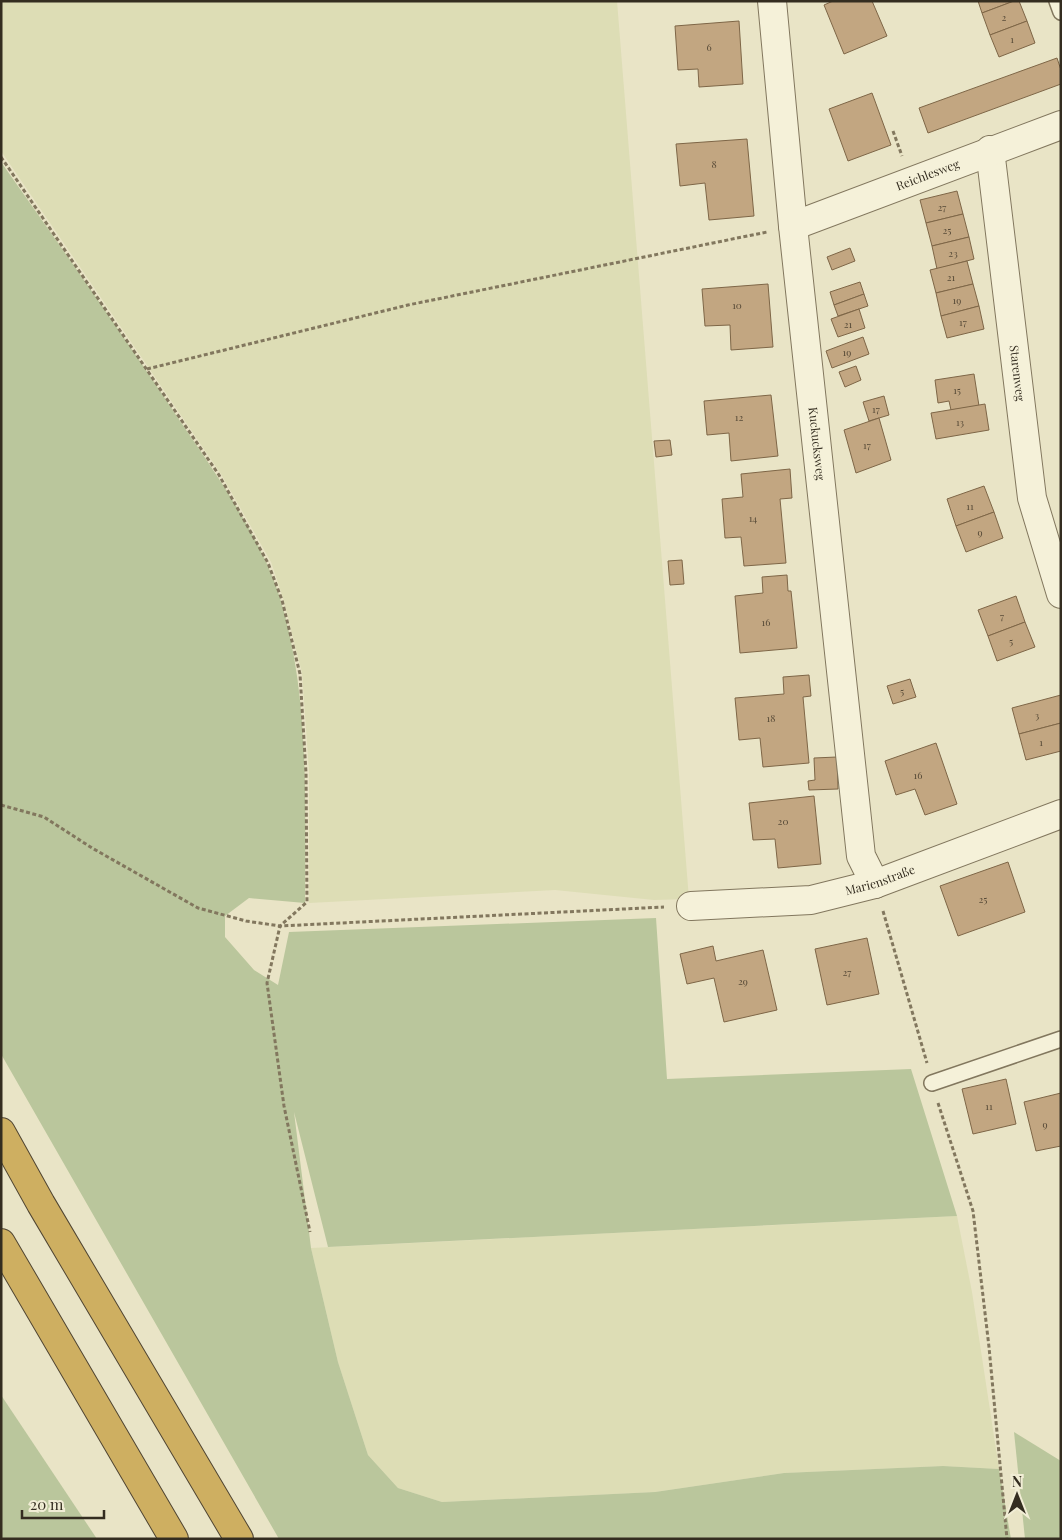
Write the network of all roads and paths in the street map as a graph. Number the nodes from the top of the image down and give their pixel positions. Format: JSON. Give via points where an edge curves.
{"nodes":[{"id":1,"x":772,"y":1,"type":"edge"},
{"id":2,"x":1057,"y":1,"type":"edge"},
{"id":3,"x":1061,"y":12,"type":"edge"},
{"id":4,"x":1061,"y":125,"type":"edge"},
{"id":5,"x":990,"y":150,"type":"junction"},
{"id":6,"x":1,"y":157,"type":"edge"},
{"id":7,"x":794,"y":226,"type":"junction"},
{"id":8,"x":147,"y":368,"type":"junction"},
{"id":9,"x":1061,"y":594,"type":"edge"},
{"id":10,"x":1,"y":805,"type":"edge"},
{"id":11,"x":1061,"y":814,"type":"edge"},
{"id":12,"x":875,"y":884,"type":"junction"},
{"id":13,"x":690,"y":906,"type":"joint"},
{"id":14,"x":280,"y":926,"type":"junction"},
{"id":15,"x":1061,"y":1039,"type":"edge"},
{"id":16,"x":932,"y":1083,"type":"junction"},
{"id":17,"x":1,"y":1132,"type":"edge"},
{"id":18,"x":310,"y":1232,"type":"dead end"},
{"id":19,"x":1,"y":1243,"type":"edge"},
{"id":20,"x":174,"y":1539,"type":"edge"},
{"id":21,"x":239,"y":1539,"type":"edge"},
{"id":22,"x":1007,"y":1539,"type":"edge"}],
"edges":[{"from":1,"to":7,"type":"street","name":"Kuckucksweg"},
{"from":2,"to":3,"type":"lane"},
{"from":4,"to":5,"type":"street","name":"Reichlesweg"},
{"from":5,"to":7,"type":"street","name":"Reichlesweg"},
{"from":5,"to":9,"type":"street","name":"Starenweg","via":[[1032,498]]},
{"from":6,"to":8,"type":"path"},
{"from":7,"to":8,"type":"path","via":[[408,305]]},
{"from":7,"to":12,"type":"street","name":"Kuckucksweg","via":[[861,856]]},
{"from":8,"to":14,"type":"path","via":[[219,475],[268,563],[282,600],[300,674],[306,773],[307,902]]},
{"from":10,"to":14,"type":"path","via":[[44,817],[198,908]]},
{"from":11,"to":12,"type":"street","name":"Marienstraße"},
{"from":12,"to":13,"type":"street","name":"Marienstraße","via":[[811,900]]},
{"from":12,"to":16,"type":"path"},
{"from":13,"to":14,"type":"path"},
{"from":14,"to":18,"type":"path","via":[[267,983],[284,1106]]},
{"from":15,"to":16,"type":"lane"},
{"from":16,"to":22,"type":"path","via":[[973,1211]]},
{"from":17,"to":21,"type":"highway"},
{"from":19,"to":20,"type":"highway"}]}
